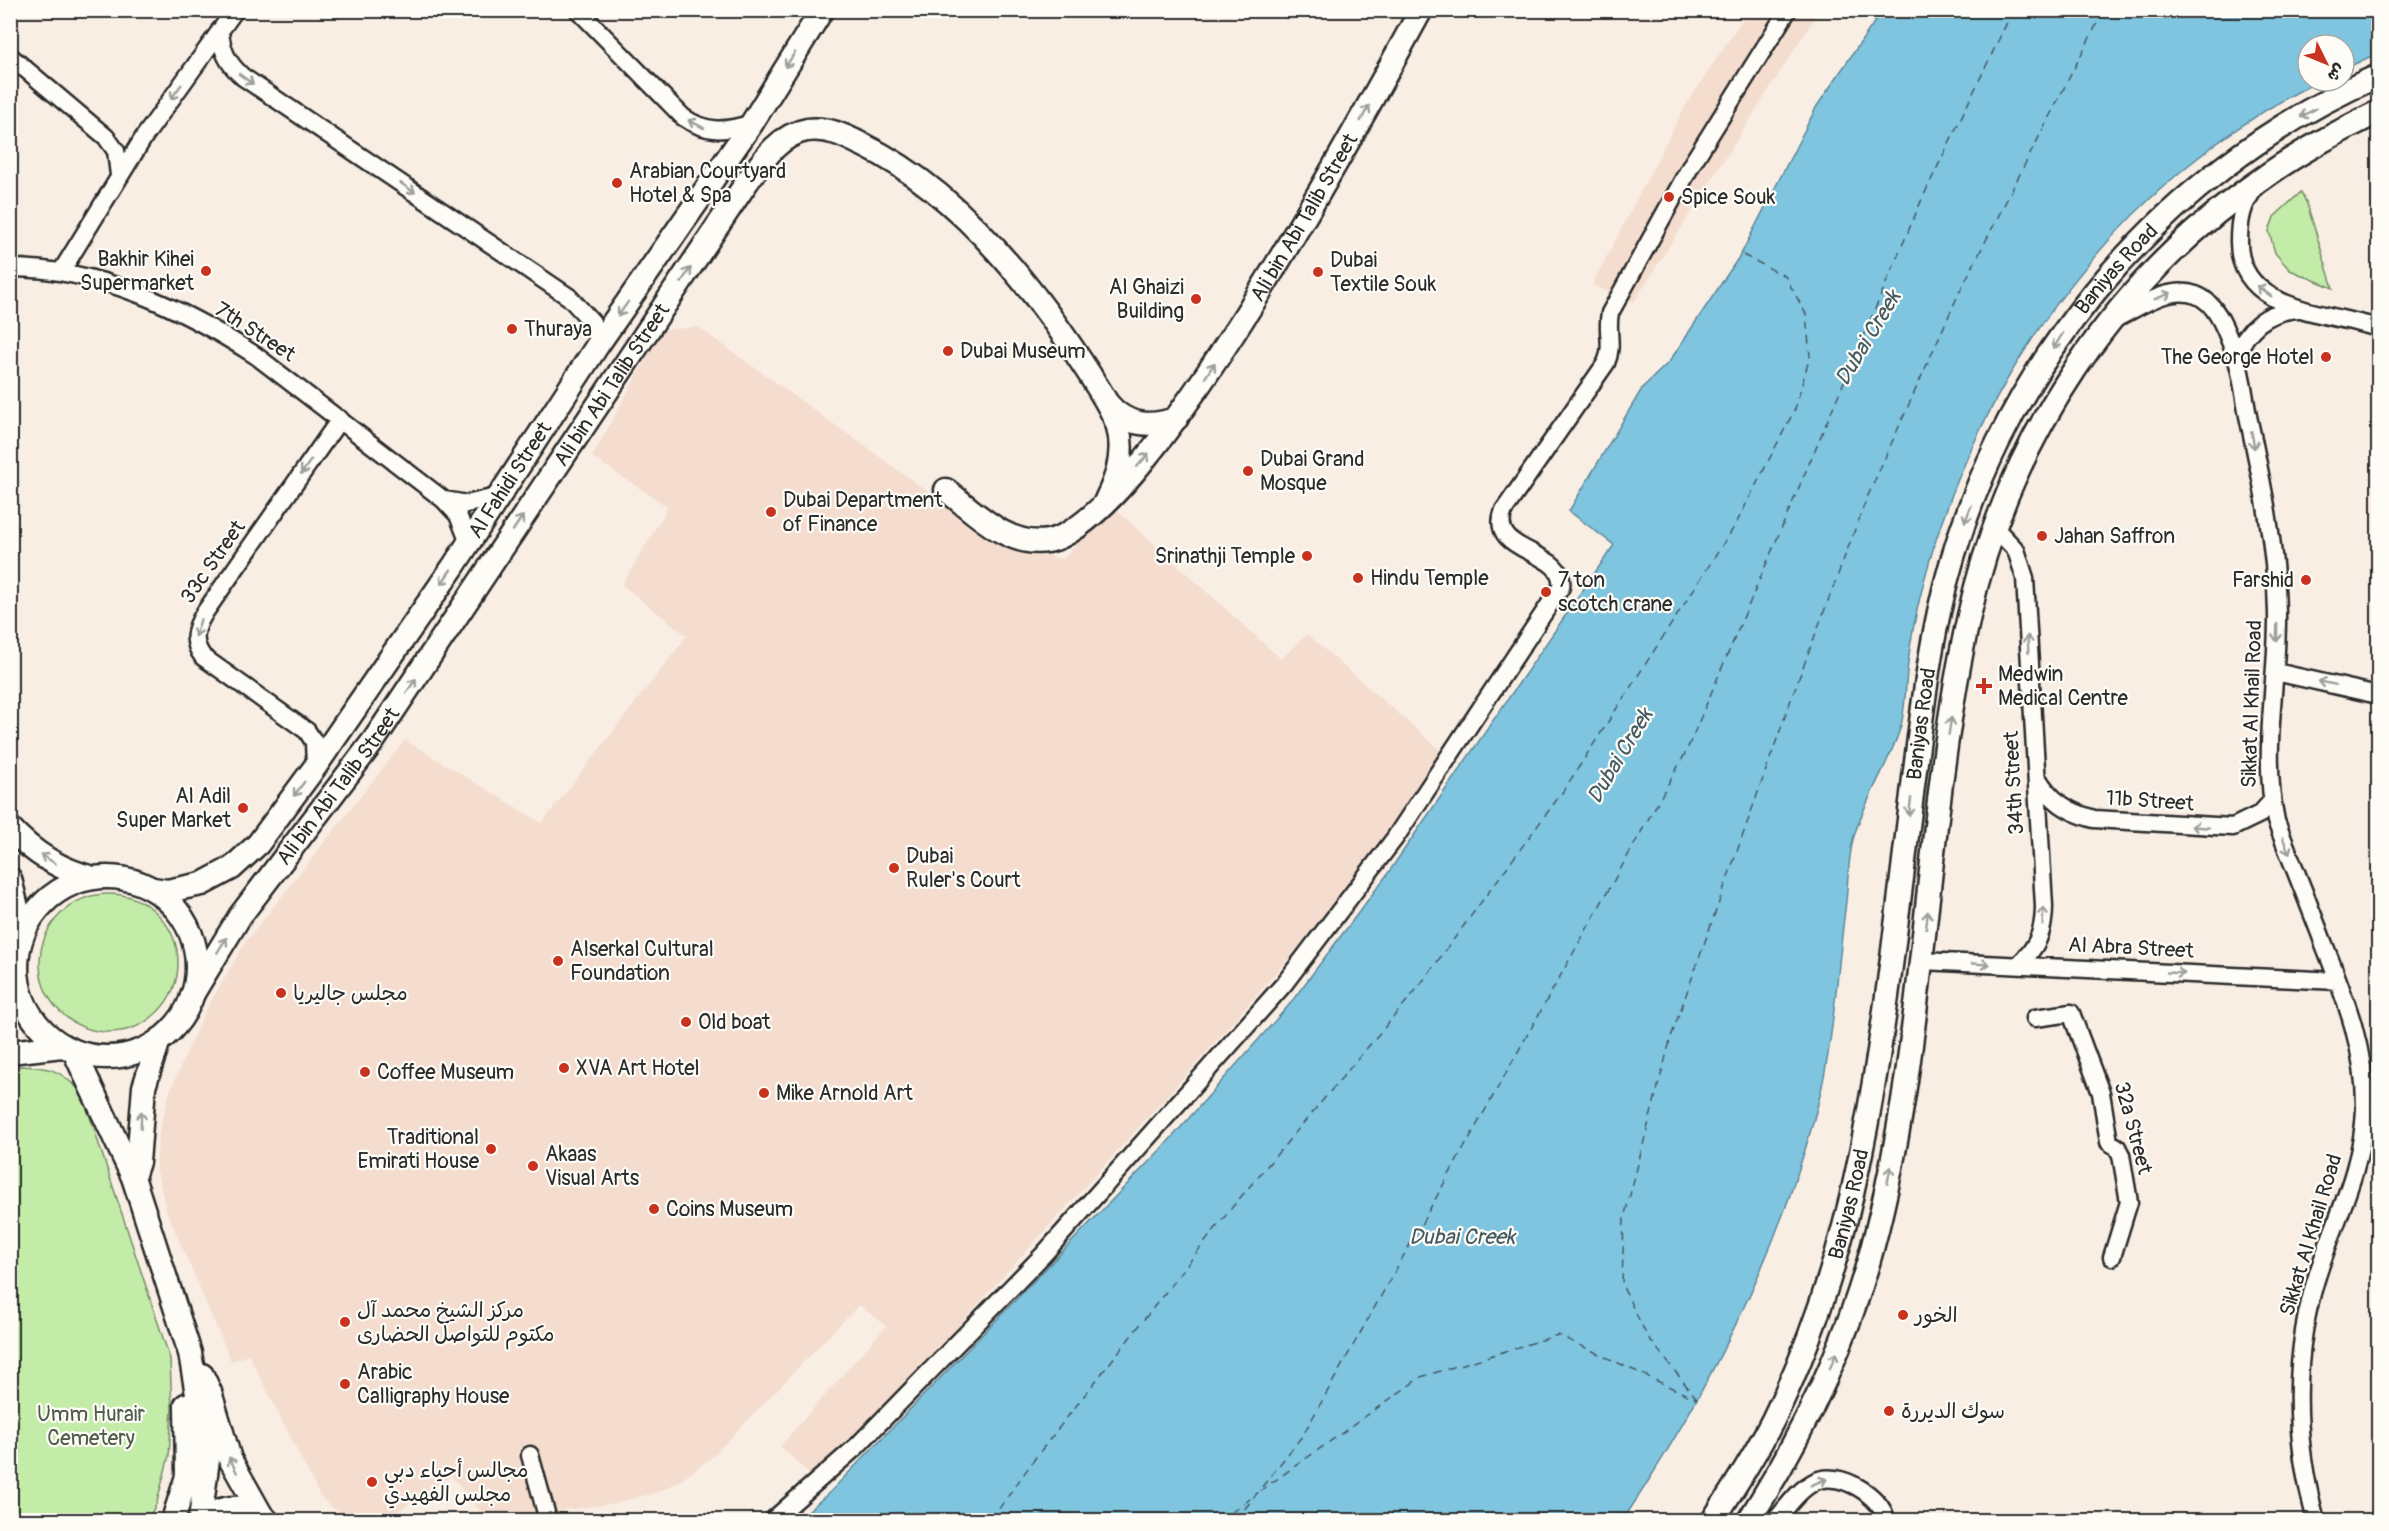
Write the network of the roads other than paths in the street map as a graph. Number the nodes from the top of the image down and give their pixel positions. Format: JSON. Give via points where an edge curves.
{"nodes":[{"id":1,"x":235,"y":10,"type":"edge"},
{"id":2,"x":578,"y":10,"type":"edge"},
{"id":3,"x":822,"y":10,"type":"edge"},
{"id":4,"x":1421,"y":10,"type":"edge"},
{"id":5,"x":1788,"y":10,"type":"edge"},
{"id":6,"x":220,"y":30,"type":"junction"},
{"id":7,"x":10,"y":56,"type":"edge"},
{"id":8,"x":2379,"y":76,"type":"edge"},
{"id":9,"x":2379,"y":112,"type":"edge"},
{"id":10,"x":752,"y":123,"type":"junction"},
{"id":11,"x":106,"y":136,"type":"junction"},
{"id":12,"x":144,"y":136,"type":"junction"},
{"id":13,"x":2267,"y":175,"type":"junction"},
{"id":14,"x":119,"y":176,"type":"junction"},
{"id":15,"x":10,"y":268,"type":"edge"},
{"id":16,"x":61,"y":272,"type":"junction"},
{"id":17,"x":2302,"y":309,"type":"junction"},
{"id":18,"x":2110,"y":321,"type":"junction"},
{"id":19,"x":2379,"y":328,"type":"edge"},
{"id":20,"x":599,"y":343,"type":"junction"},
{"id":21,"x":2236,"y":356,"type":"junction"},
{"id":22,"x":1106,"y":400,"type":"junction"},
{"id":23,"x":1177,"y":418,"type":"junction"},
{"id":24,"x":340,"y":419,"type":"junction"},
{"id":25,"x":946,"y":490,"type":"dead end"},
{"id":26,"x":501,"y":496,"type":"junction"},
{"id":27,"x":444,"y":500,"type":"junction"},
{"id":28,"x":1106,"y":500,"type":"junction"},
{"id":29,"x":1995,"y":528,"type":"junction"},
{"id":30,"x":469,"y":543,"type":"junction"},
{"id":31,"x":2276,"y":672,"type":"junction"},
{"id":32,"x":2379,"y":695,"type":"edge"},
{"id":33,"x":315,"y":767,"type":"junction"},
{"id":34,"x":2036,"y":774,"type":"junction"},
{"id":35,"x":2271,"y":802,"type":"junction"},
{"id":36,"x":10,"y":828,"type":"edge"},
{"id":37,"x":93,"y":878,"type":"junction"},
{"id":38,"x":10,"y":879,"type":"edge"},
{"id":39,"x":153,"y":889,"type":"junction"},
{"id":40,"x":23,"y":933,"type":"junction"},
{"id":41,"x":1922,"y":961,"type":"junction"},
{"id":42,"x":2018,"y":966,"type":"junction"},
{"id":43,"x":14,"y":967,"type":"edge"},
{"id":44,"x":2338,"y":981,"type":"junction"},
{"id":45,"x":192,"y":995,"type":"junction"},
{"id":46,"x":2035,"y":1018,"type":"dead end"},
{"id":47,"x":159,"y":1040,"type":"junction"},
{"id":48,"x":68,"y":1048,"type":"junction"},
{"id":49,"x":10,"y":1052,"type":"edge"},
{"id":50,"x":2372,"y":1113,"type":"edge"},
{"id":51,"x":133,"y":1178,"type":"junction"},
{"id":52,"x":2112,"y":1257,"type":"dead end"},
{"id":53,"x":1829,"y":1279,"type":"junction"},
{"id":54,"x":190,"y":1353,"type":"junction"},
{"id":55,"x":1818,"y":1398,"type":"junction"},
{"id":56,"x":530,"y":1455,"type":"dead end"},
{"id":57,"x":1725,"y":1501,"type":"junction"},
{"id":58,"x":265,"y":1518,"type":"edge"},
{"id":59,"x":173,"y":1521,"type":"edge"},
{"id":60,"x":202,"y":1521,"type":"edge"},
{"id":61,"x":548,"y":1521,"type":"edge"},
{"id":62,"x":773,"y":1521,"type":"edge"},
{"id":63,"x":1713,"y":1521,"type":"edge"},
{"id":64,"x":1748,"y":1521,"type":"edge"},
{"id":65,"x":1776,"y":1521,"type":"edge"},
{"id":66,"x":1886,"y":1521,"type":"edge"},
{"id":67,"x":2316,"y":1521,"type":"edge"}],
"edges":[{"from":1,"to":6,"type":"street"},
{"from":10,"to":2,"type":"street","one_way":true,"via":[[723,131],[695,125]]},
{"from":3,"to":10,"type":"street","name":"Al Fahidi Street","one_way":true},
{"from":23,"to":4,"type":"street","name":"Ali bin Abi Talib Street","one_way":true,"via":[[1333,170]]},
{"from":5,"to":62,"type":"street","via":[[1693,162],[1610,313],[1612,346],[1606,363],[1504,510],[1502,527],[1508,538],[1558,570],[1561,587],[1395,838],[1284,984],[1051,1247],[899,1405]]},
{"from":6,"to":12,"type":"street","one_way":true},
{"from":6,"to":20,"type":"street","one_way":true,"via":[[223,51],[235,70],[569,297],[592,322]]},
{"from":7,"to":11,"type":"street"},
{"from":8,"to":53,"type":"street","name":"Baniyas Road","one_way":true,"via":[[2289,123],[2224,165],[2165,215],[2112,270],[2064,331],[1988,464],[1959,536],[1925,685],[1864,1132]]},
{"from":9,"to":13,"type":"street","name":"Baniyas Road"},
{"from":10,"to":20,"type":"street","name":"Al Fahidi Street","one_way":true},
{"from":11,"to":12,"type":"street","via":[[129,142]]},
{"from":11,"to":14,"type":"street","via":[[116,150]]},
{"from":12,"to":14,"type":"street"},
{"from":17,"to":13,"type":"street","one_way":true,"via":[[2257,287],[2243,267],[2239,253],[2239,217],[2250,194]]},
{"from":13,"to":18,"type":"street","name":"Baniyas Road","via":[[2183,242]]},
{"from":14,"to":16,"type":"street"},
{"from":15,"to":16,"type":"street","name":"7th Street"},
{"from":16,"to":24,"type":"street","name":"7th Street","via":[[129,291],[194,319],[255,355]]},
{"from":17,"to":19,"type":"street"},
{"from":17,"to":21,"type":"street","via":[[2273,314],[2260,321]]},
{"from":18,"to":21,"type":"street","name":"Sikkat Al Khail Road","one_way":true,"via":[[2169,293],[2199,296],[2211,304]]},
{"from":18,"to":29,"type":"street","name":"Baniyas Road","via":[[2039,428]]},
{"from":20,"to":26,"type":"street","name":"Al Fahidi Street"},
{"from":21,"to":31,"type":"street","name":"Sikkat Al Khail Road","one_way":true,"via":[[2274,557]]},
{"from":22,"to":23,"type":"street","name":"Ali bin Abi Talib Street","via":[[1113,410],[1132,422],[1155,425]]},
{"from":22,"to":28,"type":"street","name":"Ali bin Abi Talib Street","via":[[1121,444],[1118,475]]},
{"from":45,"to":22,"type":"street","name":"Ali bin Abi Talib Street","one_way":true,"via":[[240,916],[391,715],[747,182],[784,140],[807,130],[831,131],[890,159],[925,184],[959,214],[1041,304]]},
{"from":28,"to":23,"type":"street","name":"Ali bin Abi Talib Street","one_way":true},
{"from":24,"to":27,"type":"street","name":"7th Street"},
{"from":24,"to":33,"type":"street","name":"33c Street","one_way":true,"via":[[205,612],[195,636],[203,657],[307,731],[314,742]]},
{"from":25,"to":28,"type":"street","name":"Ali bin Abi Talib Street","via":[[1007,535],[1032,542],[1068,534]]},
{"from":26,"to":27,"type":"street","via":[[467,504]]},
{"from":26,"to":30,"type":"street","name":"Al Fahidi Street"},
{"from":27,"to":30,"type":"street","name":"7th Street","via":[[458,515]]},
{"from":34,"to":29,"type":"street","name":"34th Street","one_way":true,"via":[[2022,564],[2016,550]]},
{"from":41,"to":29,"type":"street","name":"Baniyas Road","one_way":true,"via":[[1960,658]]},
{"from":30,"to":33,"type":"street","name":"Al Fahidi Street","one_way":true},
{"from":32,"to":31,"type":"street","one_way":true},
{"from":31,"to":35,"type":"street","name":"Sikkat Al Khail Road","via":[[2269,744]]},
{"from":33,"to":39,"type":"street","name":"Al Fahidi Street","one_way":true,"via":[[258,844],[232,868],[183,889]]},
{"from":35,"to":34,"type":"street","name":"11b Street","one_way":true,"via":[[2260,814],[2233,827],[2094,819],[2059,805]]},
{"from":42,"to":34,"type":"street","name":"34th Street","one_way":true,"via":[[2031,954],[2044,923]]},
{"from":35,"to":44,"type":"street","name":"Sikkat Al Khail Road","one_way":true},
{"from":37,"to":36,"type":"street","one_way":true,"via":[[70,873],[33,850]]},
{"from":37,"to":39,"type":"street","via":[[124,879]]},
{"from":37,"to":40,"type":"street","via":[[71,884],[51,896],[35,912]]},
{"from":38,"to":40,"type":"street"},
{"from":39,"to":45,"type":"street","via":[[177,911],[195,947],[197,971]]},
{"from":40,"to":43,"type":"street"},
{"from":41,"to":42,"type":"street","name":"Al Abra Street","one_way":true},
{"from":55,"to":41,"type":"street","name":"Baniyas Road","one_way":true,"via":[[1854,1308],[1884,1199]]},
{"from":42,"to":44,"type":"street","name":"Al Abra Street","one_way":true},
{"from":43,"to":48,"type":"street","via":[[26,1008],[41,1030]]},
{"from":44,"to":50,"type":"street","name":"Sikkat Al Khail Road","via":[[2360,1047]]},
{"from":45,"to":47,"type":"street","via":[[177,1022]]},
{"from":46,"to":52,"type":"street","name":"32a Street","via":[[2071,1013],[2101,1093],[2109,1142],[2117,1146],[2121,1155],[2129,1202]]},
{"from":47,"to":48,"type":"street","via":[[127,1055],[100,1057]]},
{"from":51,"to":47,"type":"street","one_way":true,"via":[[138,1162],[144,1087]]},
{"from":48,"to":49,"type":"street"},
{"from":48,"to":51,"type":"street"},
{"from":50,"to":67,"type":"street","name":"Sikkat Al Khail Road","via":[[2351,1188],[2319,1271],[2300,1363],[2301,1452]]},
{"from":51,"to":54,"type":"street"},
{"from":53,"to":55,"type":"street","via":[[1831,1310],[1799,1389],[1804,1402]]},
{"from":53,"to":57,"type":"street","name":"Baniyas Road","via":[[1773,1420]]},
{"from":58,"to":54,"type":"street","one_way":true,"via":[[230,1459],[210,1392]]},
{"from":54,"to":59,"type":"street","via":[[186,1378],[187,1476]]},
{"from":54,"to":60,"type":"street","via":[[208,1459]]},
{"from":55,"to":64,"type":"street","name":"Baniyas Road"},
{"from":56,"to":61,"type":"street"},
{"from":57,"to":63,"type":"street","name":"Baniyas Road"},
{"from":57,"to":64,"type":"street","via":[[1743,1489],[1750,1494],[1753,1503]]},
{"from":58,"to":60,"type":"street","via":[[232,1508]]},
{"from":65,"to":66,"type":"street","one_way":true,"via":[[1805,1488],[1826,1478],[1873,1496]]}]}
